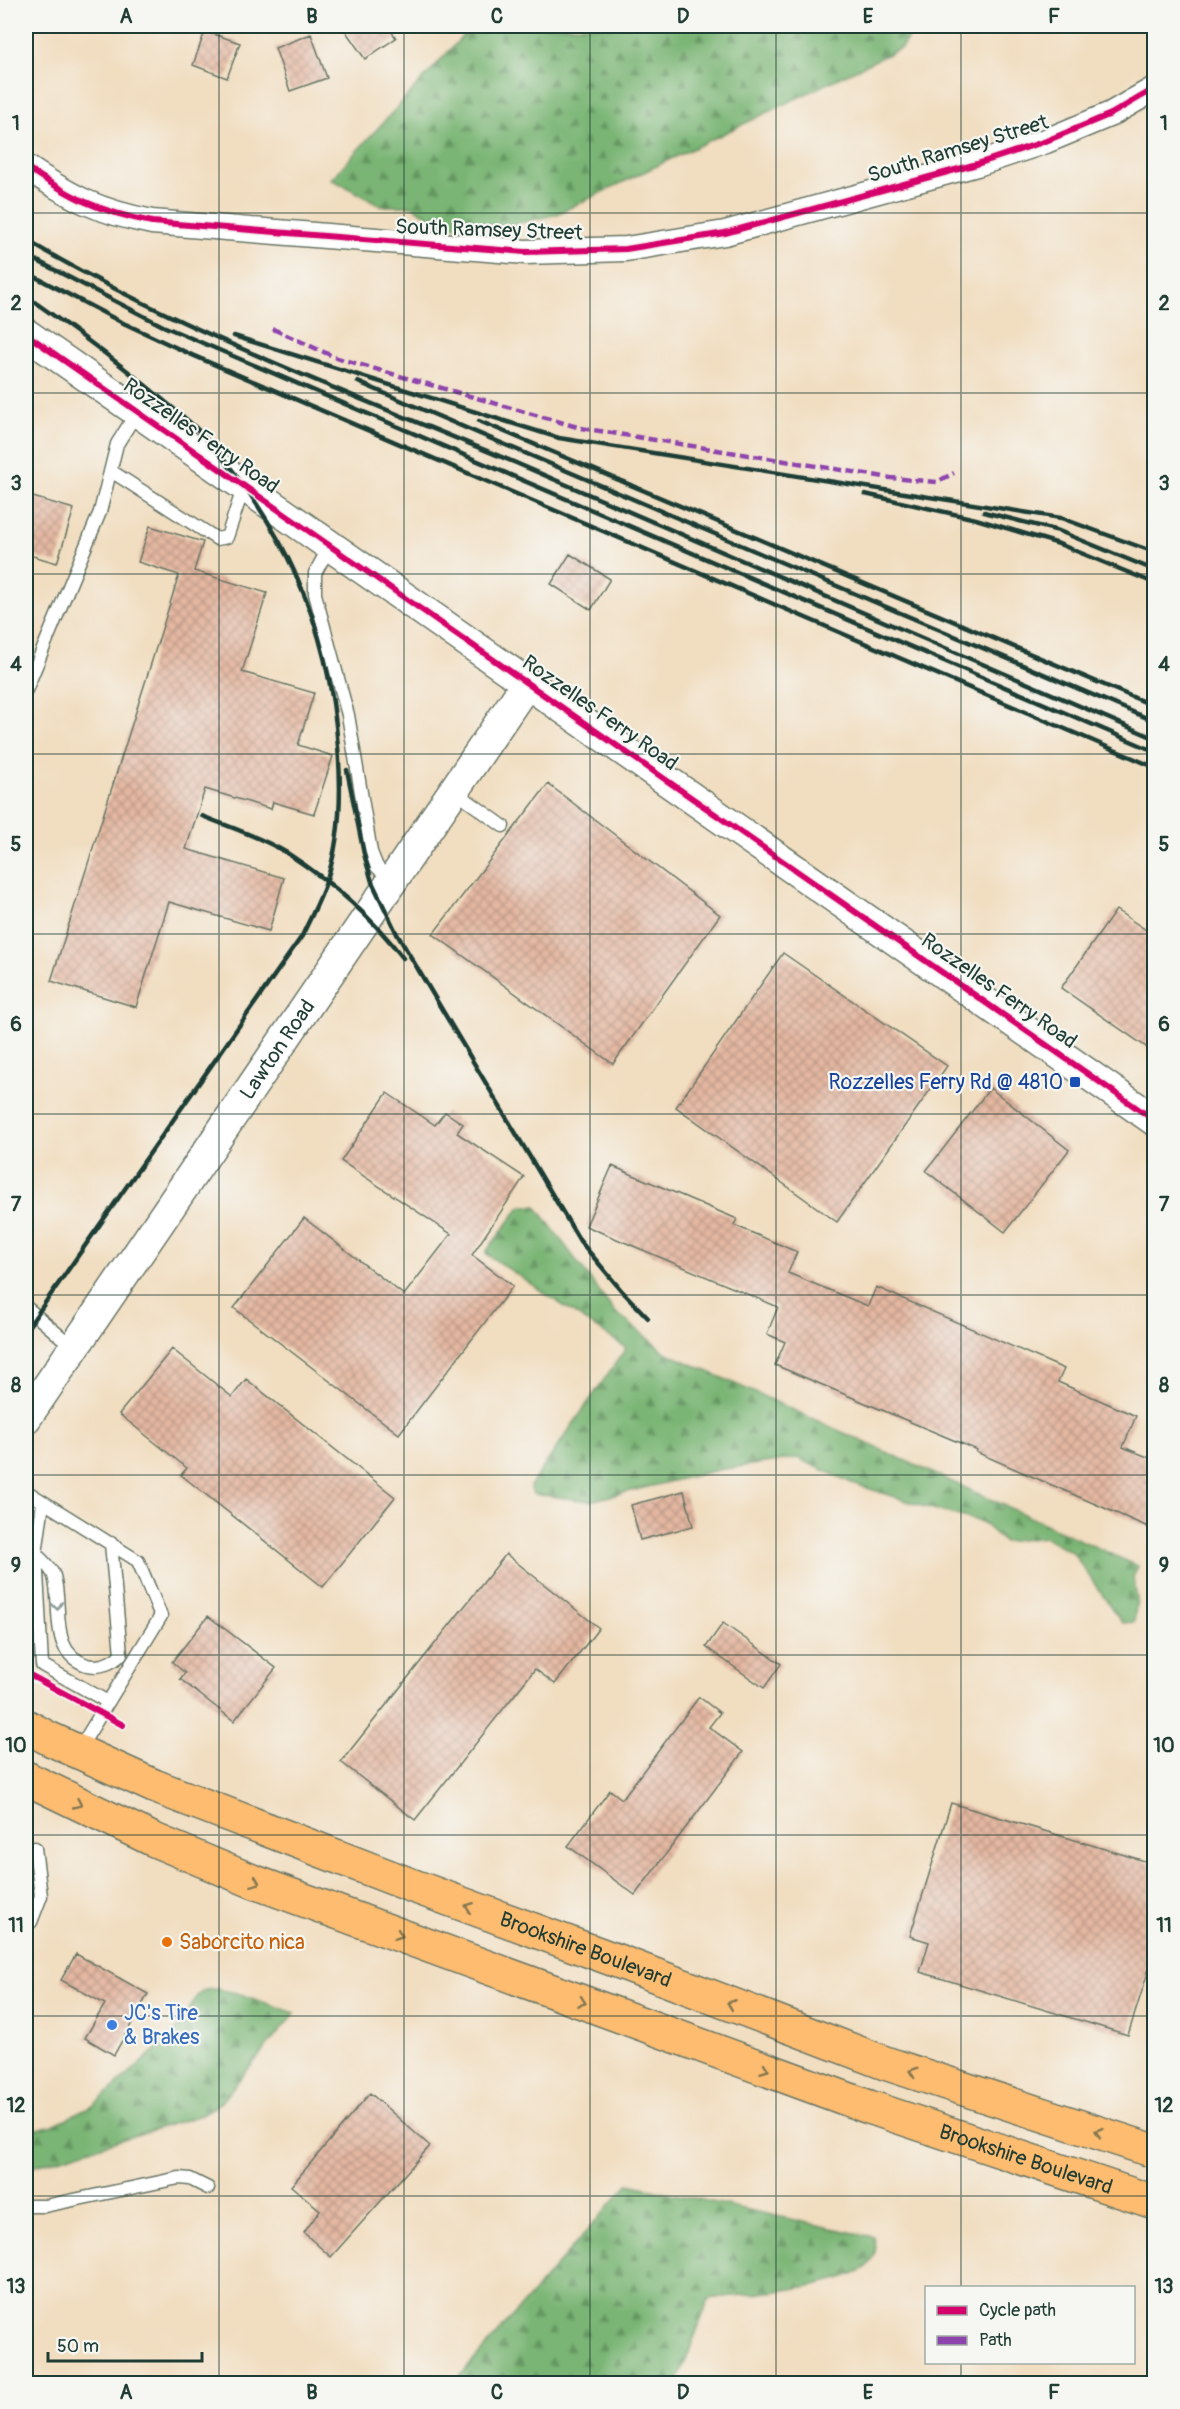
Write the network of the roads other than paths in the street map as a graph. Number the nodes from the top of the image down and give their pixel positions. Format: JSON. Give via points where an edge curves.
{"nodes":[{"id":1,"x":1155,"y":89,"type":"edge"},
{"id":2,"x":26,"y":167,"type":"edge"},
{"id":3,"x":26,"y":334,"type":"edge"},
{"id":4,"x":137,"y":412,"type":"junction"},
{"id":5,"x":111,"y":471,"type":"junction"},
{"id":6,"x":244,"y":486,"type":"junction"},
{"id":7,"x":330,"y":546,"type":"junction"},
{"id":8,"x":527,"y":683,"type":"junction"},
{"id":9,"x":26,"y":690,"type":"edge"},
{"id":10,"x":454,"y":791,"type":"junction"},
{"id":11,"x":503,"y":826,"type":"dead end"},
{"id":12,"x":393,"y":882,"type":"junction"},
{"id":13,"x":1155,"y":1120,"type":"edge"},
{"id":14,"x":26,"y":1307,"type":"edge"},
{"id":15,"x":74,"y":1348,"type":"junction"},
{"id":16,"x":26,"y":1418,"type":"edge"},
{"id":17,"x":26,"y":1491,"type":"edge"},
{"id":18,"x":43,"y":1503,"type":"junction"},
{"id":19,"x":111,"y":1543,"type":"junction"},
{"id":20,"x":36,"y":1554,"type":"junction"},
{"id":21,"x":108,"y":1702,"type":"junction"},
{"id":22,"x":26,"y":1726,"type":"edge"},
{"id":23,"x":77,"y":1752,"type":"junction"},
{"id":24,"x":26,"y":1778,"type":"edge"},
{"id":25,"x":35,"y":1848,"type":"dead end"},
{"id":26,"x":31,"y":1922,"type":"dead end"},
{"id":27,"x":1155,"y":2151,"type":"edge"},
{"id":28,"x":208,"y":2188,"type":"dead end"},
{"id":29,"x":1155,"y":2202,"type":"edge"},
{"id":30,"x":26,"y":2206,"type":"edge"}],
"edges":[{"from":1,"to":2,"type":"street","name":"South Ramsey Street","via":[[1046,141],[977,164],[725,233],[626,249],[525,252],[152,222],[94,208]]},
{"from":3,"to":4,"type":"street","name":"Rozzelles Ferry Road"},
{"from":4,"to":5,"type":"lane","via":[[117,444]]},
{"from":4,"to":6,"type":"street","name":"Rozzelles Ferry Road"},
{"from":5,"to":6,"type":"lane","via":[[217,540],[227,537]]},
{"from":5,"to":9,"type":"lane","via":[[100,512]]},
{"from":6,"to":7,"type":"street","name":"Rozzelles Ferry Road"},
{"from":7,"to":8,"type":"street","name":"Rozzelles Ferry Road"},
{"from":7,"to":12,"type":"lane","via":[[315,573],[315,594],[348,715],[371,852],[377,867]]},
{"from":8,"to":10,"type":"street","name":"Lawton Road"},
{"from":8,"to":13,"type":"street","name":"Rozzelles Ferry Road"},
{"from":10,"to":11,"type":"lane"},
{"from":10,"to":12,"type":"street","name":"Lawton Road"},
{"from":12,"to":15,"type":"street","name":"Lawton Road"},
{"from":14,"to":15,"type":"lane"},
{"from":15,"to":16,"type":"street","name":"Lawton Road"},
{"from":17,"to":18,"type":"lane"},
{"from":18,"to":19,"type":"lane"},
{"from":18,"to":20,"type":"lane"},
{"from":20,"to":19,"type":"lane","one_way":true,"via":[[53,1574],[65,1650],[75,1661],[92,1666],[114,1661],[121,1654]]},
{"from":19,"to":21,"type":"lane","via":[[138,1561],[161,1616]]},
{"from":20,"to":21,"type":"lane","via":[[42,1665]]},
{"from":21,"to":23,"type":"lane"},
{"from":22,"to":23,"type":"highway","name":"Brookshire Boulevard"},
{"from":27,"to":23,"type":"highway","name":"Brookshire Boulevard","one_way":true,"via":[[885,2063],[408,1884],[154,1786]]},
{"from":24,"to":29,"type":"highway","name":"Brookshire Boulevard","one_way":true,"via":[[152,1839],[262,1884],[869,2107]]},
{"from":25,"to":26,"type":"lane","via":[[40,1896]]},
{"from":28,"to":30,"type":"lane","via":[[179,2178],[45,2206]]}]}
